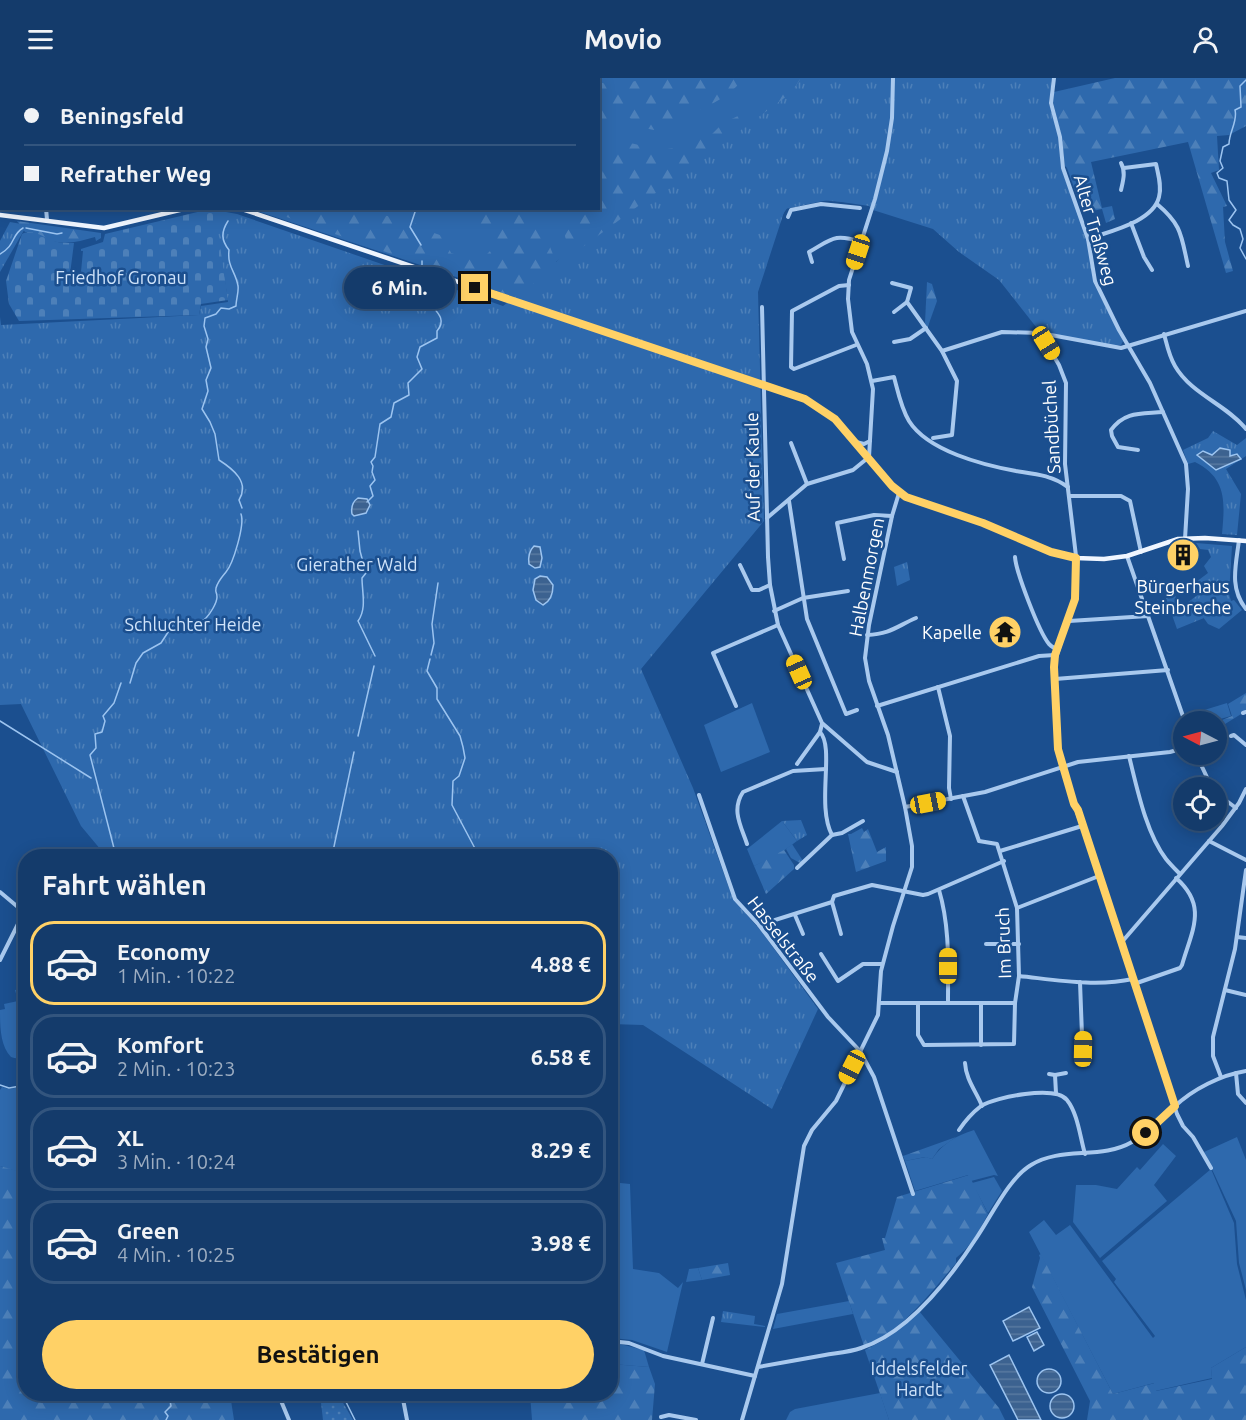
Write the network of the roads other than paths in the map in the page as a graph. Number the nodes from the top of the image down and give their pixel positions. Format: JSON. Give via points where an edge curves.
{"nodes":[{"id":1,"x":893,"y":78,"type":"edge"},
{"id":2,"x":1054,"y":78,"type":"edge"},
{"id":3,"x":1121,"y":190,"type":"dead end"},
{"id":4,"x":1157,"y":204,"type":"junction"},
{"id":5,"x":860,"y":208,"type":"dead end"},
{"id":6,"x":46,"y":210,"type":"edge"},
{"id":7,"x":180,"y":210,"type":"edge"},
{"id":8,"x":245,"y":210,"type":"edge"},
{"id":9,"x":0,"y":215,"type":"edge"},
{"id":10,"x":788,"y":217,"type":"dead end"},
{"id":11,"x":47,"y":220,"type":"junction"},
{"id":12,"x":1131,"y":223,"type":"junction"},
{"id":13,"x":1088,"y":239,"type":"junction"},
{"id":14,"x":861,"y":242,"type":"junction"},
{"id":15,"x":812,"y":262,"type":"dead end"},
{"id":16,"x":1188,"y":266,"type":"dead end"},
{"id":17,"x":1152,"y":270,"type":"dead end"},
{"id":18,"x":892,"y":283,"type":"dead end"},
{"id":19,"x":849,"y":285,"type":"junction"},
{"id":20,"x":907,"y":302,"type":"junction"},
{"id":21,"x":762,"y":307,"type":"dead end"},
{"id":22,"x":1246,"y":311,"type":"edge"},
{"id":23,"x":894,"y":312,"type":"dead end"},
{"id":24,"x":926,"y":328,"type":"junction"},
{"id":25,"x":1164,"y":334,"type":"junction"},
{"id":26,"x":1044,"y":335,"type":"junction"},
{"id":27,"x":894,"y":342,"type":"dead end"},
{"id":28,"x":856,"y":345,"type":"junction"},
{"id":29,"x":1129,"y":346,"type":"junction"},
{"id":30,"x":942,"y":351,"type":"junction"},
{"id":31,"x":872,"y":381,"type":"junction"},
{"id":32,"x":764,"y":385,"type":"junction"},
{"id":33,"x":1163,"y":412,"type":"junction"},
{"id":34,"x":1246,"y":429,"type":"edge"},
{"id":35,"x":930,"y":439,"type":"junction"},
{"id":36,"x":871,"y":440,"type":"junction"},
{"id":37,"x":856,"y":442,"type":"junction"},
{"id":38,"x":791,"y":444,"type":"dead end"},
{"id":39,"x":1138,"y":450,"type":"dead end"},
{"id":40,"x":868,"y":457,"type":"junction"},
{"id":41,"x":807,"y":484,"type":"junction"},
{"id":42,"x":1069,"y":488,"type":"junction"},
{"id":43,"x":899,"y":492,"type":"junction"},
{"id":44,"x":1069,"y":495,"type":"junction"},
{"id":45,"x":789,"y":500,"type":"junction"},
{"id":46,"x":892,"y":516,"type":"junction"},
{"id":47,"x":767,"y":518,"type":"junction"},
{"id":48,"x":1185,"y":539,"type":"junction"},
{"id":49,"x":1239,"y":540,"type":"junction"},
{"id":50,"x":1246,"y":541,"type":"edge"},
{"id":51,"x":1141,"y":552,"type":"junction"},
{"id":52,"x":1127,"y":556,"type":"junction"},
{"id":53,"x":1015,"y":557,"type":"dead end"},
{"id":54,"x":1076,"y":558,"type":"junction"},
{"id":55,"x":844,"y":559,"type":"dead end"},
{"id":56,"x":740,"y":565,"type":"dead end"},
{"id":57,"x":770,"y":585,"type":"junction"},
{"id":58,"x":848,"y":591,"type":"dead end"},
{"id":59,"x":803,"y":598,"type":"junction"},
{"id":60,"x":1246,"y":609,"type":"edge"},
{"id":61,"x":774,"y":611,"type":"junction"},
{"id":62,"x":1148,"y":616,"type":"junction"},
{"id":63,"x":916,"y":618,"type":"dead end"},
{"id":64,"x":1069,"y":621,"type":"junction"},
{"id":65,"x":778,"y":625,"type":"junction"},
{"id":66,"x":867,"y":635,"type":"junction"},
{"id":67,"x":1056,"y":652,"type":"junction"},
{"id":68,"x":1168,"y":670,"type":"junction"},
{"id":69,"x":1055,"y":679,"type":"junction"},
{"id":70,"x":938,"y":687,"type":"junction"},
{"id":71,"x":736,"y":706,"type":"dead end"},
{"id":72,"x":877,"y":706,"type":"junction"},
{"id":73,"x":857,"y":710,"type":"dead end"},
{"id":74,"x":1181,"y":711,"type":"edge"},
{"id":75,"x":822,"y":723,"type":"junction"},
{"id":76,"x":820,"y":732,"type":"junction"},
{"id":77,"x":1231,"y":736,"type":"dead end"},
{"id":78,"x":1246,"y":745,"type":"edge"},
{"id":79,"x":1173,"y":751,"type":"edge"},
{"id":80,"x":1129,"y":756,"type":"junction"},
{"id":81,"x":797,"y":764,"type":"dead end"},
{"id":82,"x":1063,"y":766,"type":"junction"},
{"id":83,"x":826,"y":769,"type":"junction"},
{"id":84,"x":897,"y":772,"type":"junction"},
{"id":85,"x":1246,"y":789,"type":"edge"},
{"id":86,"x":699,"y":795,"type":"dead end"},
{"id":87,"x":963,"y":796,"type":"junction"},
{"id":88,"x":951,"y":799,"type":"junction"},
{"id":89,"x":1227,"y":801,"type":"edge"},
{"id":90,"x":905,"y":807,"type":"junction"},
{"id":91,"x":1236,"y":808,"type":"junction"},
{"id":92,"x":863,"y":821,"type":"dead end"},
{"id":93,"x":1082,"y":826,"type":"junction"},
{"id":94,"x":832,"y":835,"type":"junction"},
{"id":95,"x":1209,"y":841,"type":"junction"},
{"id":96,"x":747,"y":844,"type":"dead end"},
{"id":97,"x":1000,"y":851,"type":"junction"},
{"id":98,"x":1246,"y":860,"type":"edge"},
{"id":99,"x":1004,"y":861,"type":"junction"},
{"id":100,"x":797,"y":868,"type":"dead end"},
{"id":101,"x":1246,"y":870,"type":"edge"},
{"id":102,"x":1179,"y":873,"type":"junction"},
{"id":103,"x":1099,"y":876,"type":"junction"},
{"id":104,"x":1176,"y":879,"type":"junction"},
{"id":105,"x":1245,"y":881,"type":"edge"},
{"id":106,"x":939,"y":890,"type":"junction"},
{"id":107,"x":905,"y":891,"type":"junction"},
{"id":108,"x":0,"y":892,"type":"edge"},
{"id":109,"x":832,"y":902,"type":"junction"},
{"id":110,"x":18,"y":907,"type":"edge"},
{"id":111,"x":1017,"y":908,"type":"junction"},
{"id":112,"x":795,"y":915,"type":"junction"},
{"id":113,"x":759,"y":925,"type":"junction"},
{"id":114,"x":18,"y":926,"type":"edge"},
{"id":115,"x":803,"y":934,"type":"dead end"},
{"id":116,"x":841,"y":934,"type":"dead end"},
{"id":117,"x":1237,"y":937,"type":"junction"},
{"id":118,"x":1246,"y":938,"type":"edge"},
{"id":119,"x":1121,"y":943,"type":"junction"},
{"id":120,"x":986,"y":944,"type":"dead end"},
{"id":121,"x":1019,"y":944,"type":"junction"},
{"id":122,"x":820,"y":954,"type":"dead end"},
{"id":123,"x":0,"y":960,"type":"edge"},
{"id":124,"x":882,"y":964,"type":"junction"},
{"id":125,"x":1019,"y":976,"type":"junction"},
{"id":126,"x":1134,"y":981,"type":"junction"},
{"id":127,"x":1080,"y":982,"type":"junction"},
{"id":128,"x":1225,"y":990,"type":"junction"},
{"id":129,"x":1246,"y":995,"type":"edge"},
{"id":130,"x":948,"y":1002,"type":"junction"},
{"id":131,"x":880,"y":1003,"type":"junction"},
{"id":132,"x":918,"y":1003,"type":"junction"},
{"id":133,"x":981,"y":1003,"type":"junction"},
{"id":134,"x":1015,"y":1003,"type":"junction"},
{"id":135,"x":981,"y":1045,"type":"junction"},
{"id":136,"x":860,"y":1051,"type":"junction"},
{"id":137,"x":965,"y":1063,"type":"dead end"},
{"id":138,"x":1088,"y":1064,"type":"dead end"},
{"id":139,"x":1246,"y":1071,"type":"edge"},
{"id":140,"x":1066,"y":1073,"type":"dead end"},
{"id":141,"x":1236,"y":1073,"type":"junction"},
{"id":142,"x":1049,"y":1074,"type":"dead end"},
{"id":143,"x":1055,"y":1075,"type":"junction"},
{"id":144,"x":1221,"y":1077,"type":"junction"},
{"id":145,"x":1056,"y":1093,"type":"junction"},
{"id":146,"x":1246,"y":1103,"type":"edge"},
{"id":147,"x":982,"y":1106,"type":"junction"},
{"id":148,"x":1175,"y":1106,"type":"junction"},
{"id":149,"x":958,"y":1130,"type":"dead end"},
{"id":150,"x":1085,"y":1154,"type":"junction"},
{"id":151,"x":1211,"y":1168,"type":"dead end"},
{"id":152,"x":913,"y":1194,"type":"dead end"},
{"id":153,"x":713,"y":1318,"type":"dead end"},
{"id":154,"x":618,"y":1342,"type":"edge"},
{"id":155,"x":702,"y":1364,"type":"junction"},
{"id":156,"x":758,"y":1367,"type":"junction"},
{"id":157,"x":755,"y":1376,"type":"junction"},
{"id":158,"x":281,"y":1401,"type":"edge"},
{"id":159,"x":403,"y":1401,"type":"edge"},
{"id":160,"x":662,"y":1417,"type":"dead end"},
{"id":161,"x":289,"y":1420,"type":"edge"},
{"id":162,"x":407,"y":1420,"type":"edge"},
{"id":163,"x":696,"y":1420,"type":"edge"},
{"id":164,"x":742,"y":1420,"type":"edge"}],
"edges":[{"from":1,"to":14,"type":"street","via":[[890,135]]},
{"from":2,"to":13,"type":"street","name":"Alter Traßweg","via":[[1051,103],[1064,168]]},
{"from":3,"to":4,"type":"street","via":[[1123,166],[1156,164],[1160,189]]},
{"from":4,"to":12,"type":"street","via":[[1148,215]]},
{"from":4,"to":16,"type":"street","via":[[1176,223]]},
{"from":5,"to":10,"type":"street","via":[[821,204],[791,210]]},
{"from":6,"to":11,"type":"street"},
{"from":7,"to":11,"type":"main road","via":[[106,228]]},
{"from":8,"to":32,"type":"main road"},
{"from":9,"to":11,"type":"main road"},
{"from":12,"to":13,"type":"street"},
{"from":12,"to":17,"type":"street"},
{"from":13,"to":29,"type":"street","name":"Alter Traßweg","via":[[1095,281]]},
{"from":14,"to":15,"type":"street","via":[[838,237],[809,252]]},
{"from":14,"to":19,"type":"street"},
{"from":18,"to":20,"type":"street","via":[[911,288]]},
{"from":19,"to":28,"type":"street","via":[[850,324]]},
{"from":19,"to":28,"type":"street","via":[[792,311],[790,367],[794,369]]},
{"from":20,"to":23,"type":"street"},
{"from":20,"to":24,"type":"street"},
{"from":21,"to":32,"type":"street","name":"Auf der Kaule"},
{"from":22,"to":25,"type":"street"},
{"from":24,"to":27,"type":"street","via":[[910,339]]},
{"from":24,"to":30,"type":"street"},
{"from":25,"to":29,"type":"street"},
{"from":25,"to":34,"type":"street","via":[[1175,368]]},
{"from":26,"to":29,"type":"street","via":[[1121,348]]},
{"from":26,"to":30,"type":"street","via":[[1002,332]]},
{"from":26,"to":42,"type":"street","name":"Sandbüchel","via":[[1066,383],[1065,464]]},
{"from":28,"to":31,"type":"street"},
{"from":29,"to":33,"type":"street","name":"Alter Traßweg"},
{"from":30,"to":35,"type":"street","via":[[957,381],[955,420],[952,435]]},
{"from":31,"to":35,"type":"street","via":[[894,377],[909,422]]},
{"from":31,"to":36,"type":"street"},
{"from":32,"to":37,"type":"main road","via":[[818,407]]},
{"from":32,"to":47,"type":"street","name":"Auf der Kaule"},
{"from":33,"to":39,"type":"street","via":[[1129,415],[1111,430],[1118,447]]},
{"from":33,"to":48,"type":"street","name":"Alter Traßweg","via":[[1188,475]]},
{"from":35,"to":42,"type":"street","via":[[958,456],[1052,477]]},
{"from":36,"to":37,"type":"street","via":[[864,444]]},
{"from":36,"to":40,"type":"street"},
{"from":37,"to":40,"type":"main road"},
{"from":38,"to":41,"type":"street"},
{"from":40,"to":41,"type":"street","via":[[844,474]]},
{"from":40,"to":43,"type":"main road"},
{"from":41,"to":45,"type":"street"},
{"from":42,"to":44,"type":"street","name":"Sandbüchel"},
{"from":43,"to":46,"type":"street","name":"Halbenmorgen"},
{"from":43,"to":54,"type":"main road","via":[[1051,552]]},
{"from":44,"to":51,"type":"street","via":[[1121,496],[1130,501]]},
{"from":44,"to":54,"type":"street","name":"Sandbüchel"},
{"from":45,"to":47,"type":"street"},
{"from":45,"to":59,"type":"street"},
{"from":46,"to":55,"type":"street","via":[[837,523]]},
{"from":46,"to":66,"type":"street","name":"Halbenmorgen"},
{"from":47,"to":57,"type":"street","name":"Auf der Kaule"},
{"from":48,"to":49,"type":"main road"},
{"from":48,"to":51,"type":"main road"},
{"from":49,"to":50,"type":"main road"},
{"from":49,"to":60,"type":"street","via":[[1235,590]]},
{"from":51,"to":52,"type":"main road"},
{"from":52,"to":54,"type":"main road"},
{"from":52,"to":62,"type":"street"},
{"from":53,"to":67,"type":"street","via":[[1023,586]]},
{"from":54,"to":64,"type":"street","name":"Sandbüchel","via":[[1075,599]]},
{"from":56,"to":57,"type":"street","via":[[752,590]]},
{"from":57,"to":61,"type":"street","name":"Auf der Kaule"},
{"from":58,"to":59,"type":"street"},
{"from":59,"to":61,"type":"street"},
{"from":59,"to":73,"type":"street","via":[[807,619],[846,714]]},
{"from":61,"to":65,"type":"street","name":"Auf der Kaule"},
{"from":62,"to":64,"type":"street"},
{"from":62,"to":68,"type":"street"},
{"from":63,"to":66,"type":"street","via":[[885,633]]},
{"from":64,"to":67,"type":"street","name":"Sandbüchel"},
{"from":65,"to":71,"type":"street","via":[[713,653]]},
{"from":65,"to":75,"type":"street","name":"Auf der Kaule"},
{"from":66,"to":72,"type":"street","name":"Halbenmorgen","via":[[865,658]]},
{"from":67,"to":69,"type":"street"},
{"from":67,"to":70,"type":"street"},
{"from":68,"to":69,"type":"street"},
{"from":68,"to":74,"type":"street"},
{"from":69,"to":82,"type":"street","via":[[1057,737]]},
{"from":70,"to":72,"type":"street"},
{"from":70,"to":88,"type":"street","via":[[950,736]]},
{"from":72,"to":84,"type":"street","name":"Halbenmorgen"},
{"from":75,"to":76,"type":"street"},
{"from":75,"to":84,"type":"street","name":"Auf der Kaule","via":[[867,762]]},
{"from":76,"to":81,"type":"street"},
{"from":76,"to":83,"type":"street"},
{"from":77,"to":78,"type":"street"},
{"from":79,"to":80,"type":"street"},
{"from":80,"to":82,"type":"street"},
{"from":80,"to":102,"type":"street","via":[[1146,818],[1166,859]]},
{"from":82,"to":87,"type":"street"},
{"from":82,"to":93,"type":"street"},
{"from":83,"to":94,"type":"street","via":[[824,807]]},
{"from":83,"to":96,"type":"street","via":[[793,771],[743,792],[736,810]]},
{"from":84,"to":90,"type":"street","name":"Halbenmorgen"},
{"from":85,"to":91,"type":"street"},
{"from":86,"to":113,"type":"street","name":"Hasselstraße","via":[[735,898]]},
{"from":87,"to":88,"type":"street"},
{"from":87,"to":97,"type":"street","via":[[979,841],[996,843]]},
{"from":88,"to":90,"type":"street"},
{"from":89,"to":91,"type":"street"},
{"from":90,"to":107,"type":"street","name":"Halbenmorgen","via":[[913,857]]},
{"from":91,"to":95,"type":"street"},
{"from":92,"to":94,"type":"street"},
{"from":93,"to":97,"type":"street"},
{"from":93,"to":103,"type":"street"},
{"from":94,"to":100,"type":"street"},
{"from":95,"to":98,"type":"street"},
{"from":95,"to":102,"type":"street"},
{"from":97,"to":99,"type":"street","name":"Im Bruch"},
{"from":99,"to":106,"type":"street"},
{"from":99,"to":111,"type":"street","name":"Im Bruch"},
{"from":101,"to":105,"type":"street"},
{"from":102,"to":104,"type":"street"},
{"from":103,"to":111,"type":"street"},
{"from":103,"to":119,"type":"street"},
{"from":104,"to":119,"type":"street"},
{"from":104,"to":126,"type":"street","via":[[1189,891],[1196,910],[1182,965]]},
{"from":105,"to":117,"type":"street"},
{"from":106,"to":107,"type":"street","via":[[923,895]]},
{"from":106,"to":130,"type":"street","via":[[947,929]]},
{"from":107,"to":109,"type":"street","via":[[867,885],[834,896]]},
{"from":107,"to":124,"type":"street","name":"Halbenmorgen"},
{"from":108,"to":110,"type":"street"},
{"from":109,"to":112,"type":"street"},
{"from":109,"to":116,"type":"street"},
{"from":111,"to":121,"type":"street","name":"Im Bruch"},
{"from":112,"to":113,"type":"street"},
{"from":112,"to":115,"type":"street"},
{"from":113,"to":136,"type":"street","name":"Hasselstraße","via":[[828,1017]]},
{"from":114,"to":123,"type":"street"},
{"from":117,"to":118,"type":"street"},
{"from":117,"to":128,"type":"street"},
{"from":119,"to":126,"type":"street"},
{"from":120,"to":121,"type":"street"},
{"from":121,"to":125,"type":"street","name":"Im Bruch"},
{"from":122,"to":124,"type":"street","via":[[838,981],[862,964]]},
{"from":124,"to":131,"type":"street","name":"Halbenmorgen"},
{"from":125,"to":127,"type":"street"},
{"from":125,"to":134,"type":"street","name":"Im Bruch"},
{"from":126,"to":127,"type":"street"},
{"from":126,"to":148,"type":"street"},
{"from":127,"to":138,"type":"street","via":[[1083,1062]]},
{"from":128,"to":129,"type":"street"},
{"from":128,"to":144,"type":"street","via":[[1212,1047]]},
{"from":130,"to":132,"type":"street"},
{"from":130,"to":133,"type":"street"},
{"from":131,"to":132,"type":"street"},
{"from":131,"to":136,"type":"street","name":"Halbenmorgen"},
{"from":132,"to":135,"type":"street","via":[[918,1035],[924,1045]]},
{"from":133,"to":134,"type":"street"},
{"from":133,"to":135,"type":"street"},
{"from":134,"to":135,"type":"street","name":"Im Bruch","via":[[1014,1044]]},
{"from":136,"to":152,"type":"street","name":"Hasselstraße","via":[[874,1077]]},
{"from":136,"to":156,"type":"street","name":"Halbenmorgen","via":[[836,1101],[807,1137],[786,1262]]},
{"from":137,"to":147,"type":"street","via":[[967,1078]]},
{"from":139,"to":141,"type":"street"},
{"from":140,"to":143,"type":"street"},
{"from":141,"to":144,"type":"street"},
{"from":141,"to":146,"type":"street","via":[[1238,1094]]},
{"from":142,"to":143,"type":"street"},
{"from":143,"to":145,"type":"street"},
{"from":144,"to":148,"type":"street"},
{"from":145,"to":147,"type":"street","via":[[1011,1097]]},
{"from":145,"to":150,"type":"street","via":[[1065,1097],[1071,1107]]},
{"from":147,"to":149,"type":"street"},
{"from":148,"to":150,"type":"street","via":[[1132,1143]]},
{"from":148,"to":151,"type":"street","via":[[1181,1124],[1194,1137]]},
{"from":150,"to":156,"type":"street","via":[[1043,1159],[1016,1177],[968,1252],[918,1311],[884,1338],[858,1349]]},
{"from":153,"to":155,"type":"street"},
{"from":154,"to":155,"type":"street"},
{"from":155,"to":157,"type":"street"},
{"from":156,"to":157,"type":"street"},
{"from":157,"to":164,"type":"street"},
{"from":158,"to":161,"type":"street"},
{"from":159,"to":162,"type":"street"},
{"from":160,"to":163,"type":"street"}]}
